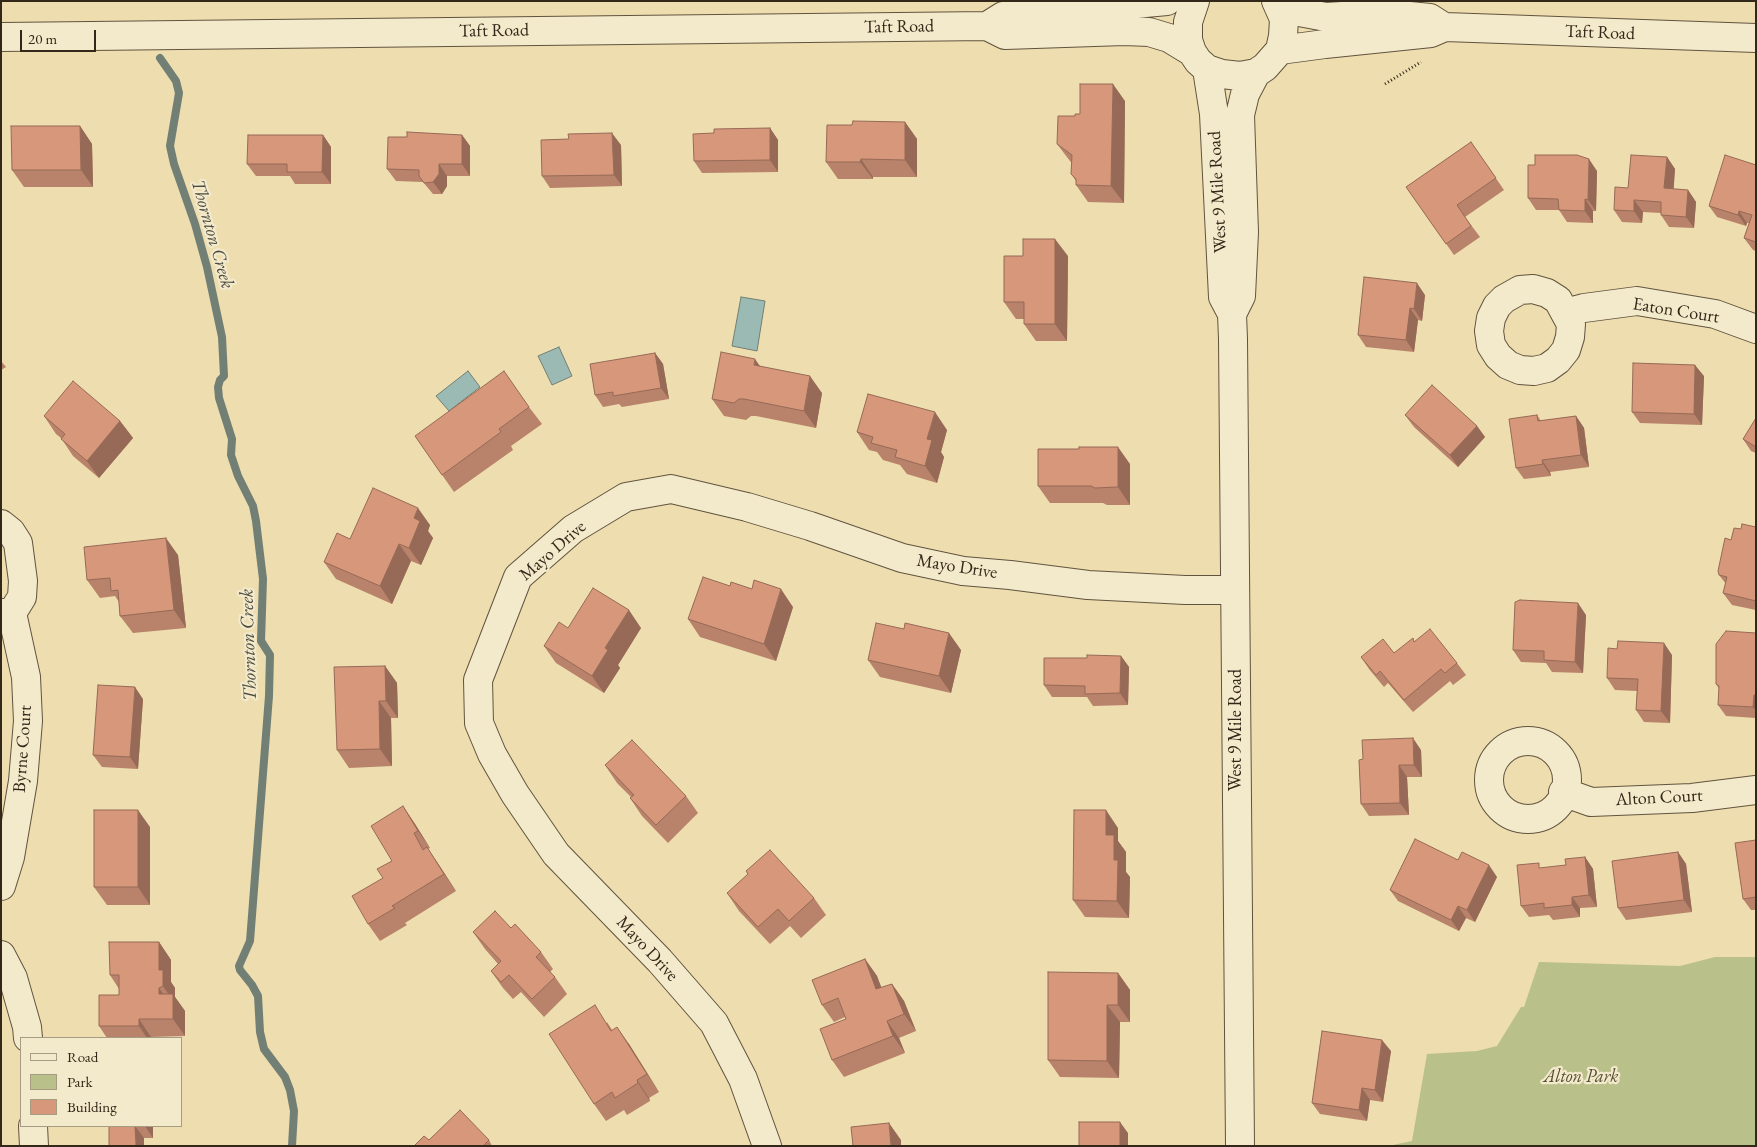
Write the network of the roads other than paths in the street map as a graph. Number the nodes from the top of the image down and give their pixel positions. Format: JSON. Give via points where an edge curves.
{"nodes":[{"id":1,"x":1167,"y":1,"type":"edge"},
{"id":2,"x":1195,"y":1,"type":"edge"},
{"id":3,"x":1277,"y":2,"type":"edge"},
{"id":4,"x":987,"y":26,"type":"junction"},
{"id":5,"x":1445,"y":27,"type":"junction"},
{"id":6,"x":1,"y":37,"type":"edge"},
{"id":7,"x":1756,"y":38,"type":"edge"},
{"id":8,"x":1280,"y":50,"type":"junction"},
{"id":9,"x":1199,"y":60,"type":"junction"},
{"id":10,"x":1256,"y":73,"type":"junction"},
{"id":11,"x":1564,"y":313,"type":"dead end"},
{"id":12,"x":1232,"y":314,"type":"junction"},
{"id":13,"x":1756,"y":329,"type":"edge"},
{"id":14,"x":1,"y":524,"type":"edge"},
{"id":15,"x":1235,"y":590,"type":"junction"},
{"id":16,"x":7,"y":613,"type":"edge"},
{"id":17,"x":1756,"y":790,"type":"edge"},
{"id":18,"x":1564,"y":792,"type":"dead end"},
{"id":19,"x":1,"y":886,"type":"edge"},
{"id":20,"x":1,"y":955,"type":"edge"},
{"id":21,"x":28,"y":1037,"type":"edge"},
{"id":22,"x":33,"y":1127,"type":"edge"},
{"id":23,"x":34,"y":1146,"type":"edge"},
{"id":24,"x":767,"y":1146,"type":"edge"},
{"id":25,"x":1240,"y":1146,"type":"edge"}],
"edges":[{"from":1,"to":4,"type":"street","name":"Taft Road","via":[[1003,16]]},
{"from":2,"to":9,"type":"street","name":"West 9 Mile Road","via":[[1188,22],[1188,40]]},
{"from":3,"to":5,"type":"street","name":"Taft Road","via":[[1299,12],[1326,17],[1375,14],[1430,18]]},
{"from":3,"to":8,"type":"street","via":[[1284,19]]},
{"from":4,"to":6,"type":"street","name":"Taft Road"},
{"from":4,"to":9,"type":"street","name":"Taft Road","via":[[1004,35],[1149,32],[1169,38]]},
{"from":5,"to":7,"type":"street","name":"Taft Road"},
{"from":5,"to":8,"type":"street","name":"Taft Road","via":[[1431,34]]},
{"from":8,"to":10,"type":"street"},
{"from":9,"to":10,"type":"street","name":"Taft Road","via":[[1222,74],[1240,76]]},
{"from":9,"to":12,"type":"street","name":"West 9 Mile Road","via":[[1214,114],[1223,297]]},
{"from":10,"to":12,"type":"street","name":"West 9 Mile Road","via":[[1240,114],[1244,232],[1241,296]]},
{"from":11,"to":13,"type":"street","name":"Eaton Court","via":[[1637,301],[1715,314]]},
{"from":12,"to":15,"type":"street","name":"West 9 Mile Road"},
{"from":14,"to":16,"type":"street","name":"Byrne Court","via":[[18,543],[23,581],[22,597]]},
{"from":15,"to":24,"type":"street","name":"Mayo Drive","via":[[1088,585],[963,571],[902,558],[747,507],[671,489],[626,497],[573,529],[518,577],[478,680],[479,723],[492,754],[556,854],[660,961],[714,1023],[743,1079]]},
{"from":15,"to":25,"type":"street","name":"West 9 Mile Road"},
{"from":16,"to":19,"type":"street","name":"Byrne Court","via":[[26,677],[28,721],[23,781],[10,857]]},
{"from":17,"to":18,"type":"street","name":"Alton Court","via":[[1692,798],[1591,802]]},
{"from":20,"to":21,"type":"street","via":[[13,978]]},
{"from":22,"to":23,"type":"street"}]}
